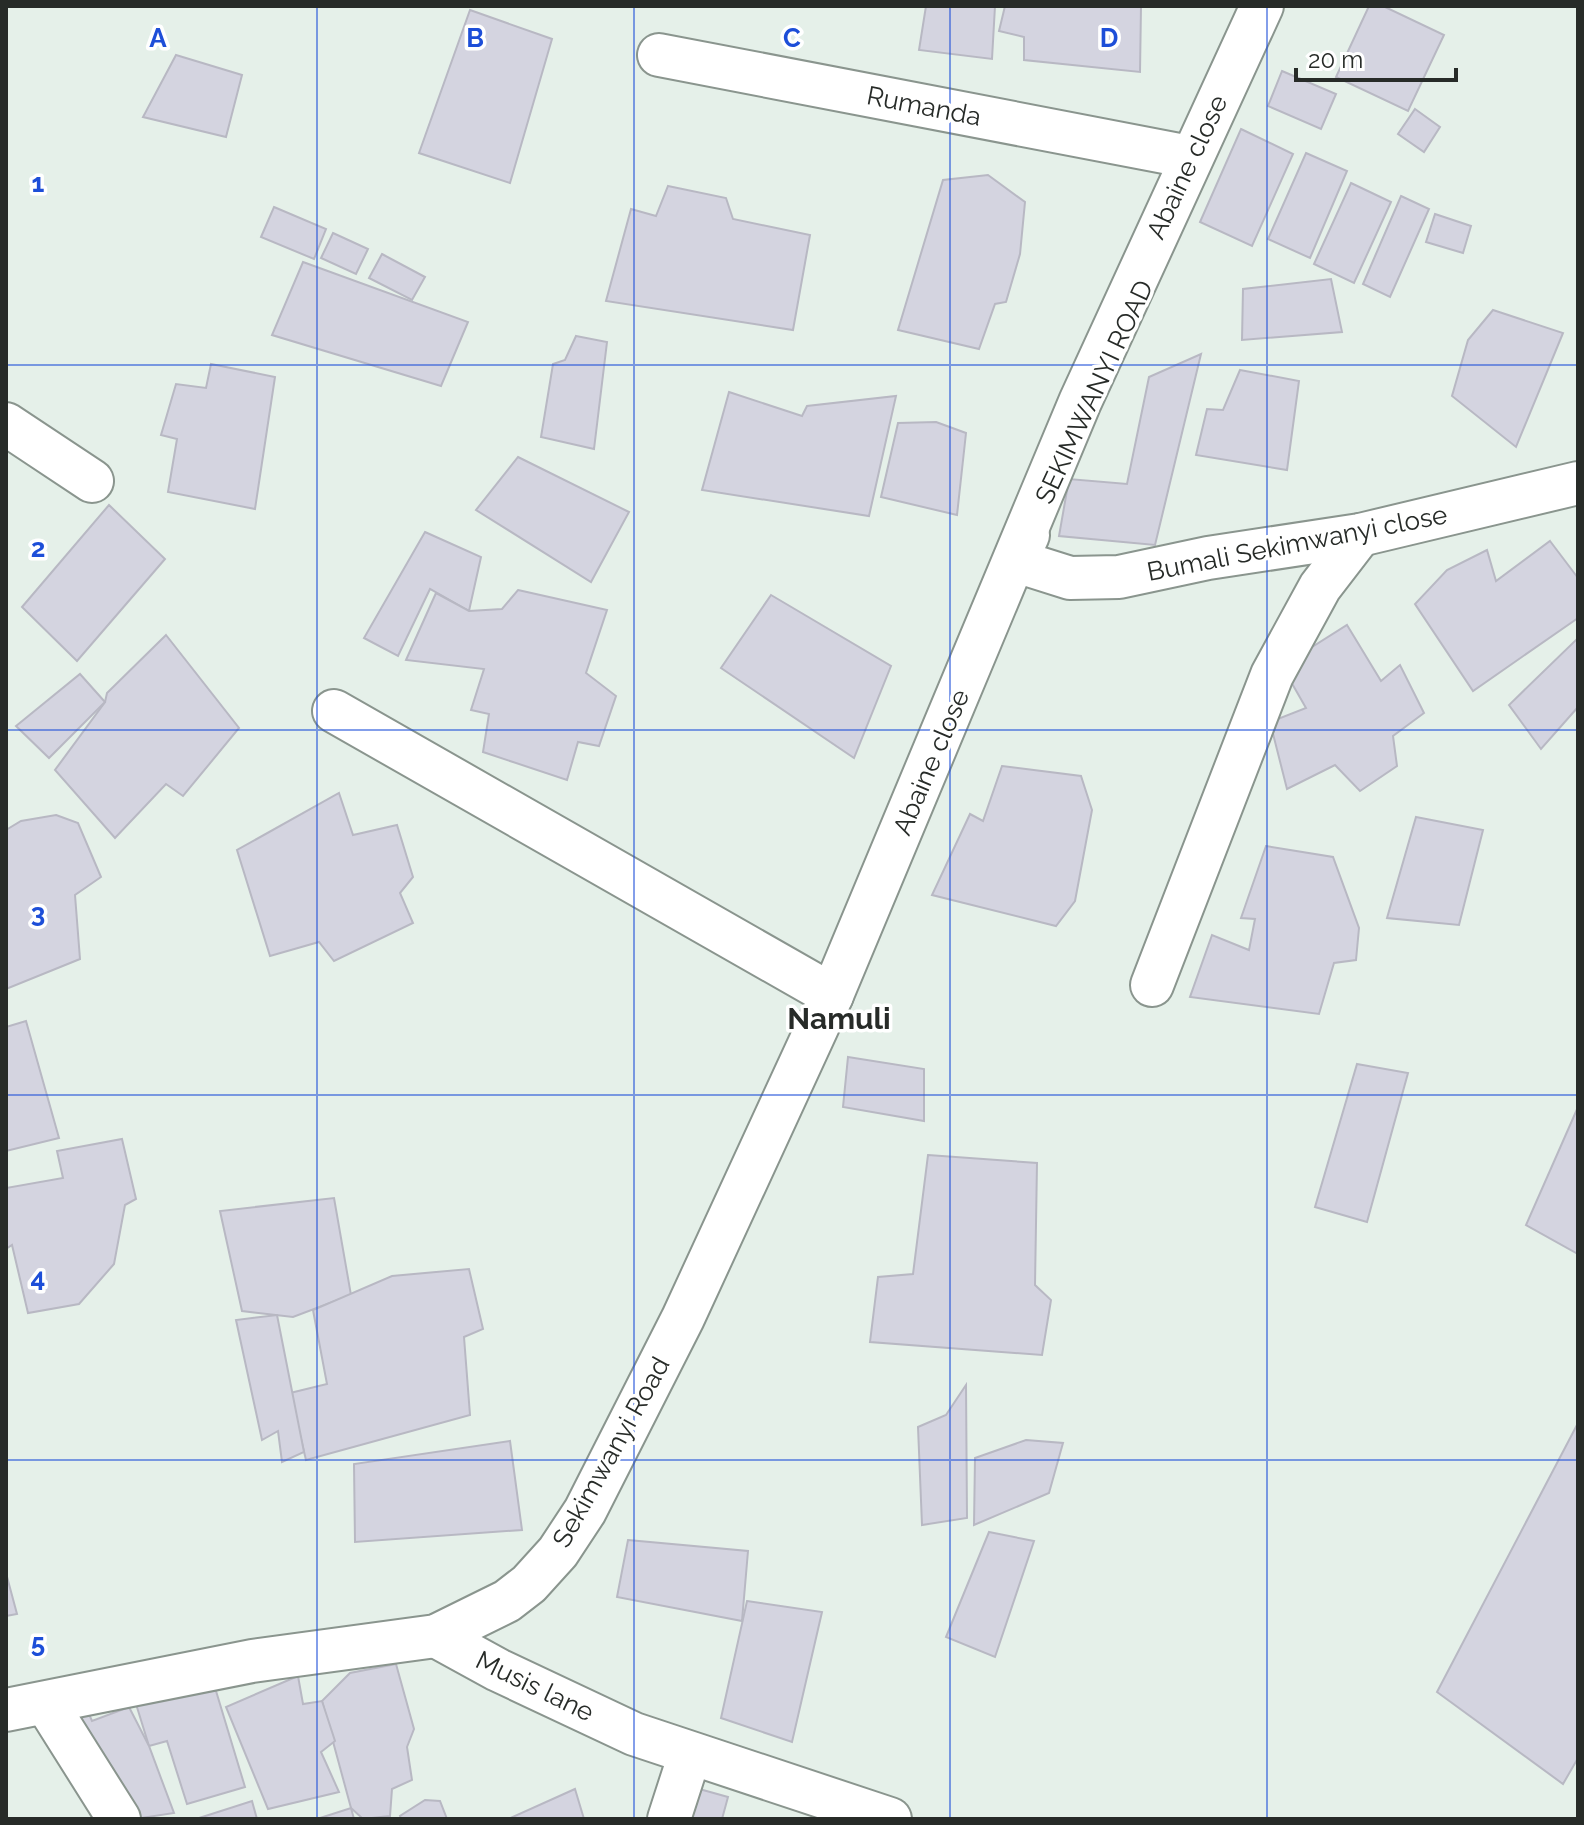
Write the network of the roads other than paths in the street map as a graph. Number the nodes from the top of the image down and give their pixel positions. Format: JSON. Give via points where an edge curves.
{"nodes":[{"id":1,"x":1262,"y":6,"type":"edge"},
{"id":2,"x":1272,"y":6,"type":"edge"},
{"id":3,"x":659,"y":55,"type":"dead end"},
{"id":4,"x":1190,"y":157,"type":"junction"},
{"id":5,"x":6,"y":424,"type":"edge"},
{"id":6,"x":92,"y":481,"type":"dead end"},
{"id":7,"x":1578,"y":483,"type":"edge"},
{"id":8,"x":1360,"y":535,"type":"junction"},
{"id":9,"x":1016,"y":561,"type":"junction"},
{"id":10,"x":334,"y":711,"type":"dead end"},
{"id":11,"x":1152,"y":985,"type":"dead end"},
{"id":12,"x":832,"y":995,"type":"junction"},
{"id":13,"x":436,"y":1636,"type":"junction"},
{"id":14,"x":46,"y":1703,"type":"junction"},
{"id":15,"x":6,"y":1710,"type":"edge"},
{"id":16,"x":690,"y":1754,"type":"junction"},
{"id":17,"x":119,"y":1819,"type":"edge"},
{"id":18,"x":669,"y":1819,"type":"edge"},
{"id":19,"x":890,"y":1819,"type":"edge"}],
"edges":[{"from":1,"to":4,"type":"street","name":"Abaine close"},
{"from":2,"to":9,"type":"street","name":"SEKIMWANYI ROAD"},
{"from":3,"to":4,"type":"street","name":"Rumanda"},
{"from":4,"to":9,"type":"street","name":"Abaine close","via":[[1080,402]]},
{"from":5,"to":6,"type":"street"},
{"from":7,"to":8,"type":"street","name":"Bumali Sekimwanyi close"},
{"from":8,"to":9,"type":"street","name":"Bumali Sekimwanyi close","via":[[1119,577],[1070,578]]},
{"from":8,"to":11,"type":"street","via":[[1320,587],[1272,675]]},
{"from":9,"to":12,"type":"street","name":"Abaine close"},
{"from":10,"to":12,"type":"street"},
{"from":12,"to":13,"type":"street","name":"Sekimwanyi Road","via":[[683,1318],[585,1511],[529,1584],[482,1615]]},
{"from":13,"to":14,"type":"street","name":"Sekimwanyi Road","via":[[252,1661]]},
{"from":13,"to":16,"type":"street","name":"Musis lane","via":[[634,1734]]},
{"from":14,"to":15,"type":"street","name":"Sekimwanyi Road"},
{"from":14,"to":17,"type":"street"},
{"from":16,"to":18,"type":"street"},
{"from":16,"to":19,"type":"street","name":"Musis lane"}]}
